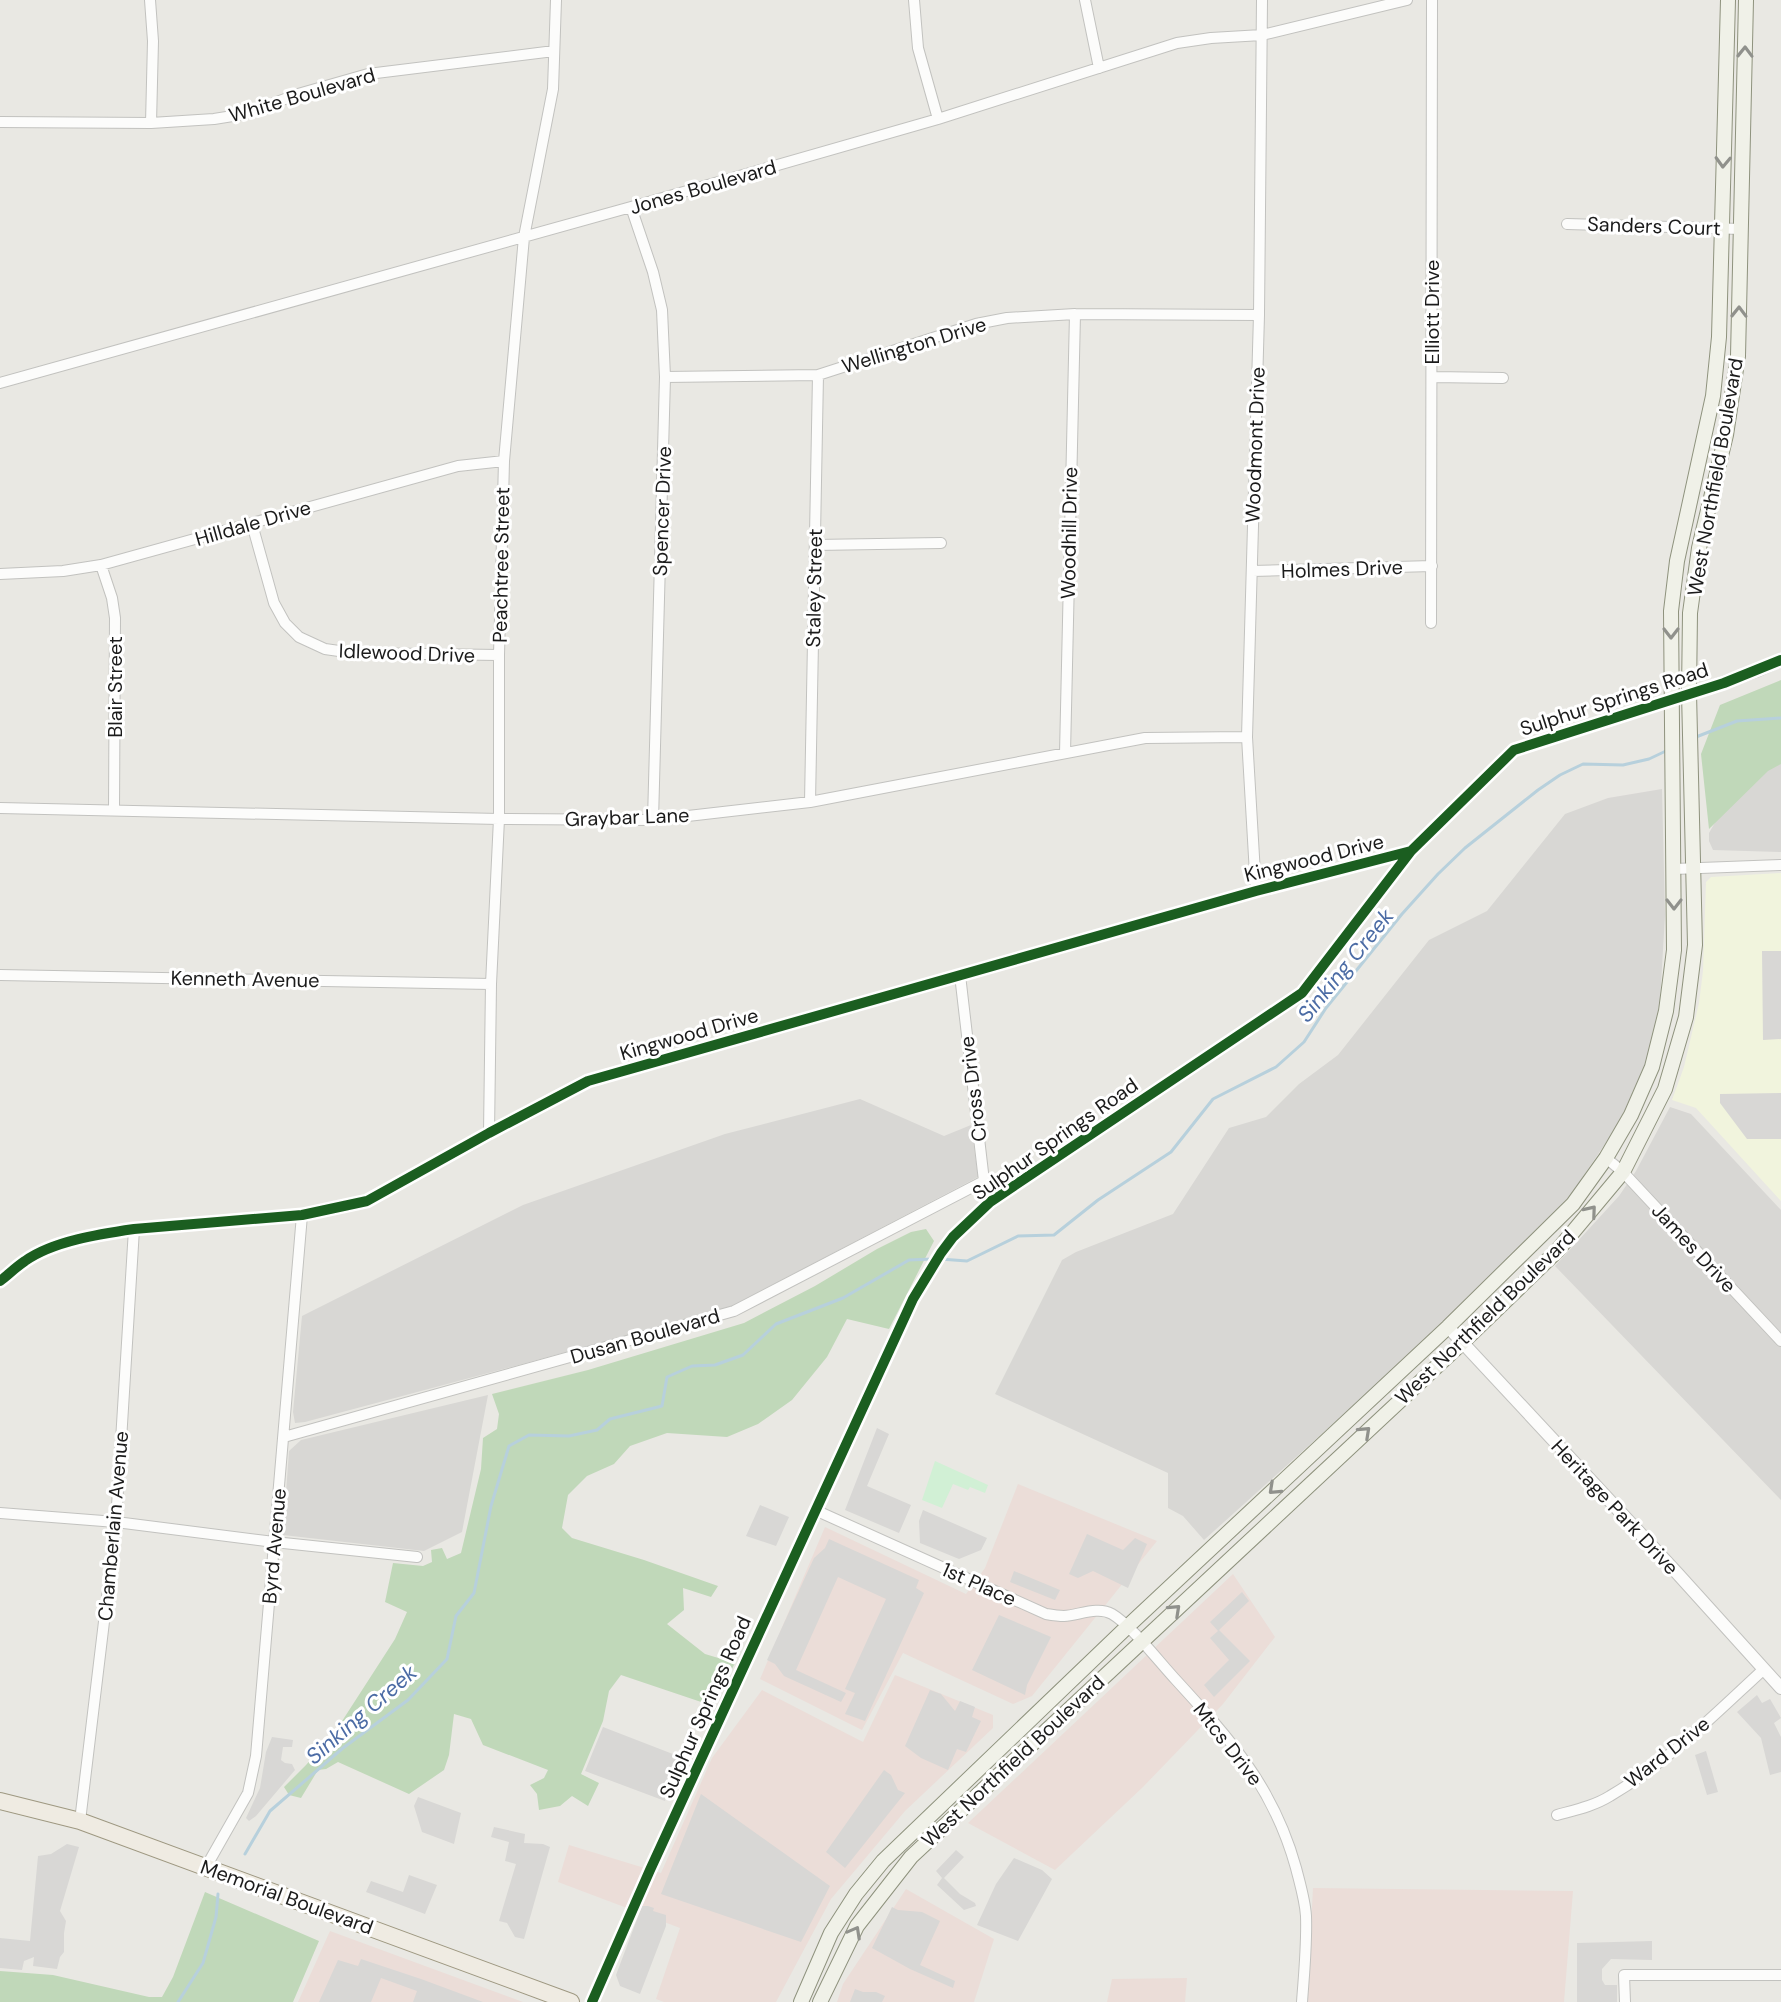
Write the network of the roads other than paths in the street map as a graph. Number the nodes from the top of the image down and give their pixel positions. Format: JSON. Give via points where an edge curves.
{"nodes":[{"id":1,"x":150,"y":0,"type":"edge"},
{"id":2,"x":556,"y":0,"type":"edge"},
{"id":3,"x":914,"y":0,"type":"edge"},
{"id":4,"x":1085,"y":0,"type":"edge"},
{"id":5,"x":1262,"y":0,"type":"edge"},
{"id":6,"x":1407,"y":0,"type":"edge"},
{"id":7,"x":1432,"y":0,"type":"edge"},
{"id":8,"x":1728,"y":0,"type":"edge"},
{"id":9,"x":1746,"y":0,"type":"edge"},
{"id":10,"x":1262,"y":35,"type":"junction"},
{"id":11,"x":554,"y":51,"type":"junction"},
{"id":12,"x":1099,"y":68,"type":"junction"},
{"id":13,"x":938,"y":119,"type":"junction"},
{"id":14,"x":0,"y":122,"type":"edge"},
{"id":15,"x":151,"y":123,"type":"junction"},
{"id":16,"x":631,"y":207,"type":"junction"},
{"id":17,"x":1567,"y":224,"type":"dead end"},
{"id":18,"x":1721,"y":228,"type":"junction"},
{"id":19,"x":1741,"y":229,"type":"junction"},
{"id":20,"x":524,"y":237,"type":"junction"},
{"id":21,"x":1075,"y":314,"type":"junction"},
{"id":22,"x":1259,"y":315,"type":"junction"},
{"id":23,"x":818,"y":375,"type":"junction"},
{"id":24,"x":665,"y":377,"type":"junction"},
{"id":25,"x":1432,"y":377,"type":"junction"},
{"id":26,"x":1503,"y":378,"type":"dead end"},
{"id":27,"x":0,"y":383,"type":"edge"},
{"id":28,"x":504,"y":461,"type":"junction"},
{"id":29,"x":252,"y":524,"type":"junction"},
{"id":30,"x":941,"y":543,"type":"dead end"},
{"id":31,"x":815,"y":545,"type":"junction"},
{"id":32,"x":101,"y":565,"type":"junction"},
{"id":33,"x":1432,"y":566,"type":"junction"},
{"id":34,"x":1252,"y":571,"type":"junction"},
{"id":35,"x":0,"y":574,"type":"edge"},
{"id":36,"x":1431,"y":623,"type":"dead end"},
{"id":37,"x":499,"y":655,"type":"junction"},
{"id":38,"x":1781,"y":660,"type":"edge"},
{"id":39,"x":1689,"y":693,"type":"junction"},
{"id":40,"x":1671,"y":701,"type":"junction"},
{"id":41,"x":1247,"y":737,"type":"junction"},
{"id":42,"x":1065,"y":753,"type":"junction"},
{"id":43,"x":810,"y":802,"type":"junction"},
{"id":44,"x":0,"y":808,"type":"edge"},
{"id":45,"x":114,"y":811,"type":"junction"},
{"id":46,"x":499,"y":819,"type":"junction"},
{"id":47,"x":653,"y":820,"type":"junction"},
{"id":48,"x":1411,"y":851,"type":"junction"},
{"id":49,"x":1781,"y":865,"type":"edge"},
{"id":50,"x":1694,"y":868,"type":"junction"},
{"id":51,"x":1674,"y":869,"type":"junction"},
{"id":52,"x":1256,"y":891,"type":"junction"},
{"id":53,"x":0,"y":975,"type":"edge"},
{"id":54,"x":960,"y":975,"type":"junction"},
{"id":55,"x":491,"y":984,"type":"junction"},
{"id":56,"x":489,"y":1133,"type":"junction"},
{"id":57,"x":1606,"y":1158,"type":"junction"},
{"id":58,"x":1623,"y":1172,"type":"junction"},
{"id":59,"x":984,"y":1181,"type":"junction"},
{"id":60,"x":990,"y":1202,"type":"junction"},
{"id":61,"x":302,"y":1215,"type":"junction"},
{"id":62,"x":134,"y":1229,"type":"junction"},
{"id":63,"x":0,"y":1281,"type":"edge"},
{"id":64,"x":1448,"y":1327,"type":"junction"},
{"id":65,"x":1781,"y":1341,"type":"edge"},
{"id":66,"x":1463,"y":1342,"type":"junction"},
{"id":67,"x":1372,"y":1396,"type":"junction"},
{"id":68,"x":1387,"y":1412,"type":"junction"},
{"id":69,"x":284,"y":1437,"type":"junction"},
{"id":70,"x":815,"y":1510,"type":"junction"},
{"id":71,"x":0,"y":1513,"type":"edge"},
{"id":72,"x":116,"y":1522,"type":"junction"},
{"id":73,"x":274,"y":1542,"type":"junction"},
{"id":74,"x":417,"y":1557,"type":"dead end"},
{"id":75,"x":1127,"y":1627,"type":"junction"},
{"id":76,"x":1141,"y":1642,"type":"junction"},
{"id":77,"x":1764,"y":1669,"type":"junction"},
{"id":78,"x":1781,"y":1688,"type":"edge"},
{"id":79,"x":0,"y":1801,"type":"edge"},
{"id":80,"x":1557,"y":1815,"type":"dead end"},
{"id":81,"x":80,"y":1821,"type":"junction"},
{"id":82,"x":206,"y":1867,"type":"junction"},
{"id":83,"x":1781,"y":1975,"type":"edge"},
{"id":84,"x":571,"y":2002,"type":"edge"},
{"id":85,"x":592,"y":2002,"type":"edge"},
{"id":86,"x":801,"y":2002,"type":"edge"},
{"id":87,"x":820,"y":2002,"type":"edge"},
{"id":88,"x":1302,"y":2002,"type":"edge"},
{"id":89,"x":1625,"y":2002,"type":"edge"}],
"edges":[{"from":1,"to":15,"type":"street"},
{"from":2,"to":11,"type":"street","name":"Peachtree Street"},
{"from":3,"to":13,"type":"street","via":[[918,48]]},
{"from":4,"to":12,"type":"street"},
{"from":5,"to":10,"type":"street","name":"Woodmont Drive"},
{"from":6,"to":10,"type":"street","name":"Jones Boulevard"},
{"from":7,"to":25,"type":"street","name":"Elliott Drive"},
{"from":8,"to":18,"type":"main road","name":"West Northfield Boulevard","one_way":true},
{"from":19,"to":9,"type":"main road","name":"West Northfield Boulevard","one_way":true},
{"from":10,"to":12,"type":"street","name":"Jones Boulevard","via":[[1177,43]]},
{"from":10,"to":22,"type":"street","name":"Woodmont Drive"},
{"from":11,"to":15,"type":"street","name":"White Boulevard","via":[[368,74],[245,114]]},
{"from":11,"to":20,"type":"street","name":"Peachtree Street","via":[[553,89]]},
{"from":12,"to":13,"type":"street","name":"Jones Boulevard"},
{"from":13,"to":16,"type":"street","name":"Jones Boulevard"},
{"from":14,"to":15,"type":"street","name":"White Boulevard"},
{"from":16,"to":20,"type":"street","name":"Jones Boulevard"},
{"from":16,"to":24,"type":"street","name":"Spencer Drive","via":[[662,310]]},
{"from":17,"to":18,"type":"street","name":"Sanders Court"},
{"from":18,"to":19,"type":"street","name":"Sanders Court"},
{"from":18,"to":40,"type":"main road","name":"West Northfield Boulevard","one_way":true,"via":[[1713,396],[1677,561]]},
{"from":39,"to":19,"type":"main road","name":"West Northfield Boulevard","one_way":true,"via":[[1690,613],[1699,548],[1738,356]]},
{"from":20,"to":27,"type":"street","name":"Jones Boulevard"},
{"from":20,"to":28,"type":"street","name":"Peachtree Street"},
{"from":21,"to":22,"type":"street","name":"Wellington Drive"},
{"from":21,"to":23,"type":"street","name":"Wellington Drive","via":[[976,324]]},
{"from":21,"to":42,"type":"street","name":"Woodhill Drive"},
{"from":22,"to":34,"type":"street","name":"Woodmont Drive"},
{"from":23,"to":24,"type":"street","name":"Wellington Drive"},
{"from":23,"to":31,"type":"street","name":"Staley Street"},
{"from":24,"to":47,"type":"street","name":"Spencer Drive"},
{"from":25,"to":26,"type":"street"},
{"from":25,"to":33,"type":"street","name":"Elliott Drive"},
{"from":28,"to":29,"type":"street","name":"Hilldale Drive","via":[[458,466]]},
{"from":28,"to":37,"type":"street","name":"Peachtree Street"},
{"from":29,"to":32,"type":"street","name":"Hilldale Drive"},
{"from":29,"to":37,"type":"street","name":"Idlewood Drive","via":[[274,603],[299,637],[325,649],[353,653]]},
{"from":30,"to":31,"type":"street"},
{"from":31,"to":43,"type":"street","name":"Staley Street"},
{"from":32,"to":35,"type":"street","name":"Hilldale Drive"},
{"from":32,"to":45,"type":"street","name":"Blair Street","via":[[115,618]]},
{"from":33,"to":34,"type":"street","name":"Holmes Drive"},
{"from":33,"to":36,"type":"street","name":"Elliott Drive"},
{"from":34,"to":41,"type":"street","name":"Woodmont Drive"},
{"from":37,"to":46,"type":"street","name":"Peachtree Street"},
{"from":38,"to":39,"type":"street","name":"Sulphur Springs Road"},
{"from":39,"to":40,"type":"street","name":"Sulphur Springs Road"},
{"from":39,"to":50,"type":"main road","name":"West Northfield Boulevard"},
{"from":40,"to":48,"type":"street","name":"Sulphur Springs Road","via":[[1514,750]]},
{"from":40,"to":51,"type":"main road","name":"West Northfield Boulevard"},
{"from":41,"to":42,"type":"street","name":"Graybar Lane","via":[[1145,738]]},
{"from":41,"to":52,"type":"street","name":"Woodmont Drive"},
{"from":42,"to":43,"type":"street","name":"Graybar Lane"},
{"from":43,"to":47,"type":"street","name":"Graybar Lane"},
{"from":44,"to":45,"type":"street","name":"Graybar Lane"},
{"from":45,"to":46,"type":"street","name":"Graybar Lane"},
{"from":46,"to":47,"type":"street","name":"Graybar Lane"},
{"from":46,"to":55,"type":"street","name":"Peachtree Street"},
{"from":48,"to":52,"type":"street","name":"Kingwood Drive"},
{"from":48,"to":60,"type":"street","name":"Sulphur Springs Road","via":[[1302,993]]},
{"from":49,"to":50,"type":"street"},
{"from":50,"to":51,"type":"street"},
{"from":50,"to":58,"type":"main road","name":"West Northfield Boulevard","via":[[1695,945],[1686,1017],[1665,1089]]},
{"from":51,"to":57,"type":"main road","name":"West Northfield Boulevard","one_way":true,"via":[[1674,950],[1666,1011],[1652,1067]]},
{"from":52,"to":54,"type":"street","name":"Kingwood Drive"},
{"from":53,"to":55,"type":"street","name":"Kenneth Avenue"},
{"from":54,"to":56,"type":"street","name":"Kingwood Drive","via":[[588,1081]]},
{"from":54,"to":59,"type":"street","name":"Cross Drive"},
{"from":55,"to":56,"type":"street","name":"Peachtree Street"},
{"from":56,"to":61,"type":"street","name":"Kingwood Drive","via":[[367,1201]]},
{"from":57,"to":58,"type":"street","name":"James Drive"},
{"from":57,"to":64,"type":"main road","name":"West Northfield Boulevard","via":[[1573,1204]]},
{"from":58,"to":65,"type":"street","name":"James Drive"},
{"from":66,"to":58,"type":"main road","name":"West Northfield Boulevard","one_way":true,"via":[[1557,1251]]},
{"from":59,"to":60,"type":"street","name":"Cross Drive"},
{"from":59,"to":69,"type":"street","name":"Dusan Boulevard","via":[[734,1311]]},
{"from":60,"to":70,"type":"street","name":"Sulphur Springs Road","via":[[953,1237],[913,1299]]},
{"from":61,"to":62,"type":"street","name":"Kingwood Drive"},
{"from":61,"to":69,"type":"street","name":"Byrd Avenue"},
{"from":62,"to":63,"type":"street","name":"Kingwood Drive","via":[[46,1250]]},
{"from":62,"to":72,"type":"street","name":"Chamberlain Avenue"},
{"from":64,"to":66,"type":"street","name":"Heritage Park Drive"},
{"from":64,"to":67,"type":"main road","name":"West Northfield Boulevard"},
{"from":66,"to":68,"type":"main road","name":"West Northfield Boulevard"},
{"from":66,"to":77,"type":"street","name":"Heritage Park Drive"},
{"from":67,"to":68,"type":"main road"},
{"from":67,"to":75,"type":"main road","name":"West Northfield Boulevard","one_way":true},
{"from":76,"to":68,"type":"main road","name":"West Northfield Boulevard","one_way":true},
{"from":69,"to":73,"type":"street","name":"Byrd Avenue"},
{"from":70,"to":75,"type":"street","name":"1st Place","via":[[1046,1614],[1110,1613]]},
{"from":70,"to":85,"type":"street","name":"Sulphur Springs Road"},
{"from":71,"to":72,"type":"street"},
{"from":72,"to":73,"type":"street"},
{"from":72,"to":81,"type":"street","name":"Chamberlain Avenue"},
{"from":73,"to":74,"type":"street"},
{"from":73,"to":82,"type":"street","name":"Byrd Avenue","via":[[256,1756],[248,1793]]},
{"from":75,"to":76,"type":"street","name":"1st Place"},
{"from":75,"to":86,"type":"main road","name":"West Northfield Boulevard","via":[[883,1861],[831,1933]]},
{"from":87,"to":76,"type":"main road","name":"West Northfield Boulevard","one_way":true,"via":[[857,1926],[911,1857]]},
{"from":76,"to":88,"type":"street","name":"Mtcs Drive","via":[[1238,1750],[1287,1836],[1306,1915]]},
{"from":77,"to":78,"type":"street","name":"Heritage Park Drive"},
{"from":77,"to":80,"type":"street","name":"Ward Drive","via":[[1647,1771],[1609,1797]]},
{"from":79,"to":81,"type":"main road","name":"Memorial Boulevard"},
{"from":81,"to":82,"type":"main road","name":"Memorial Boulevard"},
{"from":82,"to":84,"type":"main road","name":"Memorial Boulevard"},
{"from":83,"to":89,"type":"street","via":[[1624,1975]]}]}
